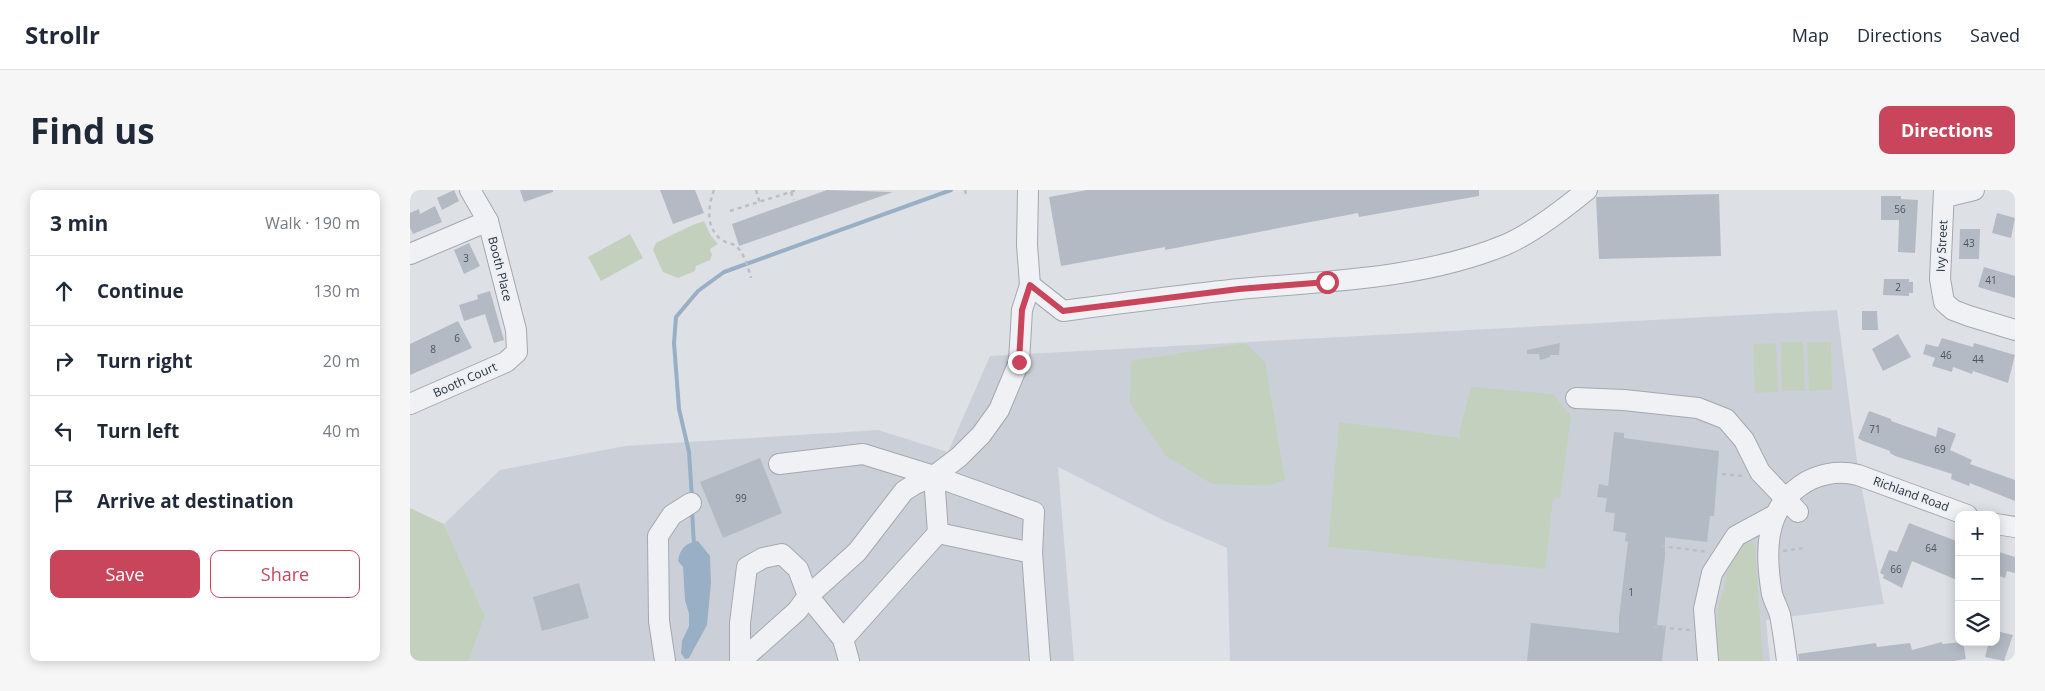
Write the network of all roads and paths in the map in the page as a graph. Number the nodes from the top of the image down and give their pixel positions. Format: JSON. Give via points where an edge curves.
{"nodes":[{"id":1,"x":470,"y":190,"type":"edge"},
{"id":2,"x":714,"y":190,"type":"edge"},
{"id":3,"x":756,"y":190,"type":"edge"},
{"id":4,"x":797,"y":190,"type":"edge"},
{"id":5,"x":965,"y":190,"type":"edge"},
{"id":6,"x":1028,"y":190,"type":"edge"},
{"id":7,"x":1587,"y":190,"type":"edge"},
{"id":8,"x":1974,"y":190,"type":"edge"},
{"id":9,"x":792,"y":192,"type":"junction"},
{"id":10,"x":966,"y":194,"type":"dead end"},
{"id":11,"x":1944,"y":194,"type":"edge"},
{"id":12,"x":794,"y":200,"type":"dead end"},
{"id":13,"x":760,"y":203,"type":"junction"},
{"id":14,"x":730,"y":211,"type":"dead end"},
{"id":15,"x":488,"y":221,"type":"junction"},
{"id":16,"x":410,"y":254,"type":"edge"},
{"id":17,"x":751,"y":278,"type":"dead end"},
{"id":18,"x":1030,"y":285,"type":"junction"},
{"id":19,"x":2015,"y":330,"type":"edge"},
{"id":20,"x":517,"y":352,"type":"joint"},
{"id":21,"x":1576,"y":398,"type":"dead end"},
{"id":22,"x":410,"y":404,"type":"edge"},
{"id":23,"x":779,"y":464,"type":"dead end"},
{"id":24,"x":1760,"y":472,"type":"junction"},
{"id":25,"x":1722,"y":474,"type":"dead end"},
{"id":26,"x":934,"y":476,"type":"junction"},
{"id":27,"x":691,"y":503,"type":"dead end"},
{"id":28,"x":1785,"y":509,"type":"junction"},
{"id":29,"x":1956,"y":511,"type":"edge"},
{"id":30,"x":2000,"y":525,"type":"edge"},
{"id":31,"x":2015,"y":527,"type":"edge"},
{"id":32,"x":938,"y":533,"type":"junction"},
{"id":33,"x":1032,"y":553,"type":"junction"},
{"id":34,"x":1772,"y":595,"type":"junction"},
{"id":35,"x":808,"y":596,"type":"junction"},
{"id":36,"x":1654,"y":628,"type":"dead end"},
{"id":37,"x":1705,"y":632,"type":"junction"},
{"id":38,"x":844,"y":639,"type":"junction"},
{"id":39,"x":665,"y":661,"type":"edge"},
{"id":40,"x":741,"y":661,"type":"edge"},
{"id":41,"x":849,"y":661,"type":"edge"},
{"id":42,"x":1040,"y":661,"type":"edge"},
{"id":43,"x":1708,"y":661,"type":"edge"},
{"id":44,"x":1775,"y":661,"type":"edge"},
{"id":45,"x":1787,"y":661,"type":"edge"}],
"edges":[{"from":1,"to":15,"type":"street","name":"Booth Place"},
{"from":2,"to":17,"type":"path","via":[[708,206],[715,234],[736,246],[745,258]]},
{"from":3,"to":13,"type":"path"},
{"from":4,"to":9,"type":"path"},
{"from":5,"to":10,"type":"path"},
{"from":6,"to":18,"type":"street"},
{"from":7,"to":18,"type":"street","via":[[1506,245],[1436,267],[1063,311]]},
{"from":8,"to":11,"type":"street"},
{"from":9,"to":12,"type":"path"},
{"from":9,"to":13,"type":"path"},
{"from":11,"to":19,"type":"street","name":"Ivy Street","via":[[1940,279],[1944,302],[1961,313]]},
{"from":13,"to":14,"type":"path"},
{"from":15,"to":16,"type":"street"},
{"from":15,"to":20,"type":"street","name":"Booth Place","via":[[516,330]]},
{"from":18,"to":26,"type":"street","via":[[1022,310],[1019,362],[999,410],[965,452]]},
{"from":20,"to":22,"type":"street","name":"Booth Court","via":[[506,362]]},
{"from":21,"to":24,"type":"street","via":[[1698,408],[1726,419],[1744,440]]},
{"from":23,"to":26,"type":"street","via":[[863,454]]},
{"from":24,"to":25,"type":"path","via":[[1745,476]]},
{"from":24,"to":28,"type":"street"},
{"from":26,"to":32,"type":"street"},
{"from":26,"to":33,"type":"street","via":[[1034,512]]},
{"from":26,"to":35,"type":"street","via":[[904,491],[857,552]]},
{"from":27,"to":39,"type":"street","via":[[672,515],[658,536],[659,621]]},
{"from":28,"to":29,"type":"street","name":"Richland Road","via":[[1797,488],[1818,476],[1833,473],[1854,474]]},
{"from":28,"to":34,"type":"street","via":[[1768,540]]},
{"from":28,"to":37,"type":"street","name":"Richland Road","via":[[1736,536],[1712,573],[1704,610]]},
{"from":30,"to":31,"type":"street"},
{"from":32,"to":33,"type":"street"},
{"from":32,"to":38,"type":"street"},
{"from":33,"to":42,"type":"street"},
{"from":34,"to":44,"type":"street","via":[[1768,612]]},
{"from":34,"to":45,"type":"street","via":[[1780,614]]},
{"from":35,"to":38,"type":"street"},
{"from":35,"to":40,"type":"street","via":[[797,612]]},
{"from":35,"to":40,"type":"street","via":[[798,569],[782,554],[763,558],[747,567],[740,623]]},
{"from":36,"to":37,"type":"path"},
{"from":37,"to":43,"type":"street","name":"Richland Road"},
{"from":38,"to":41,"type":"street"}]}
